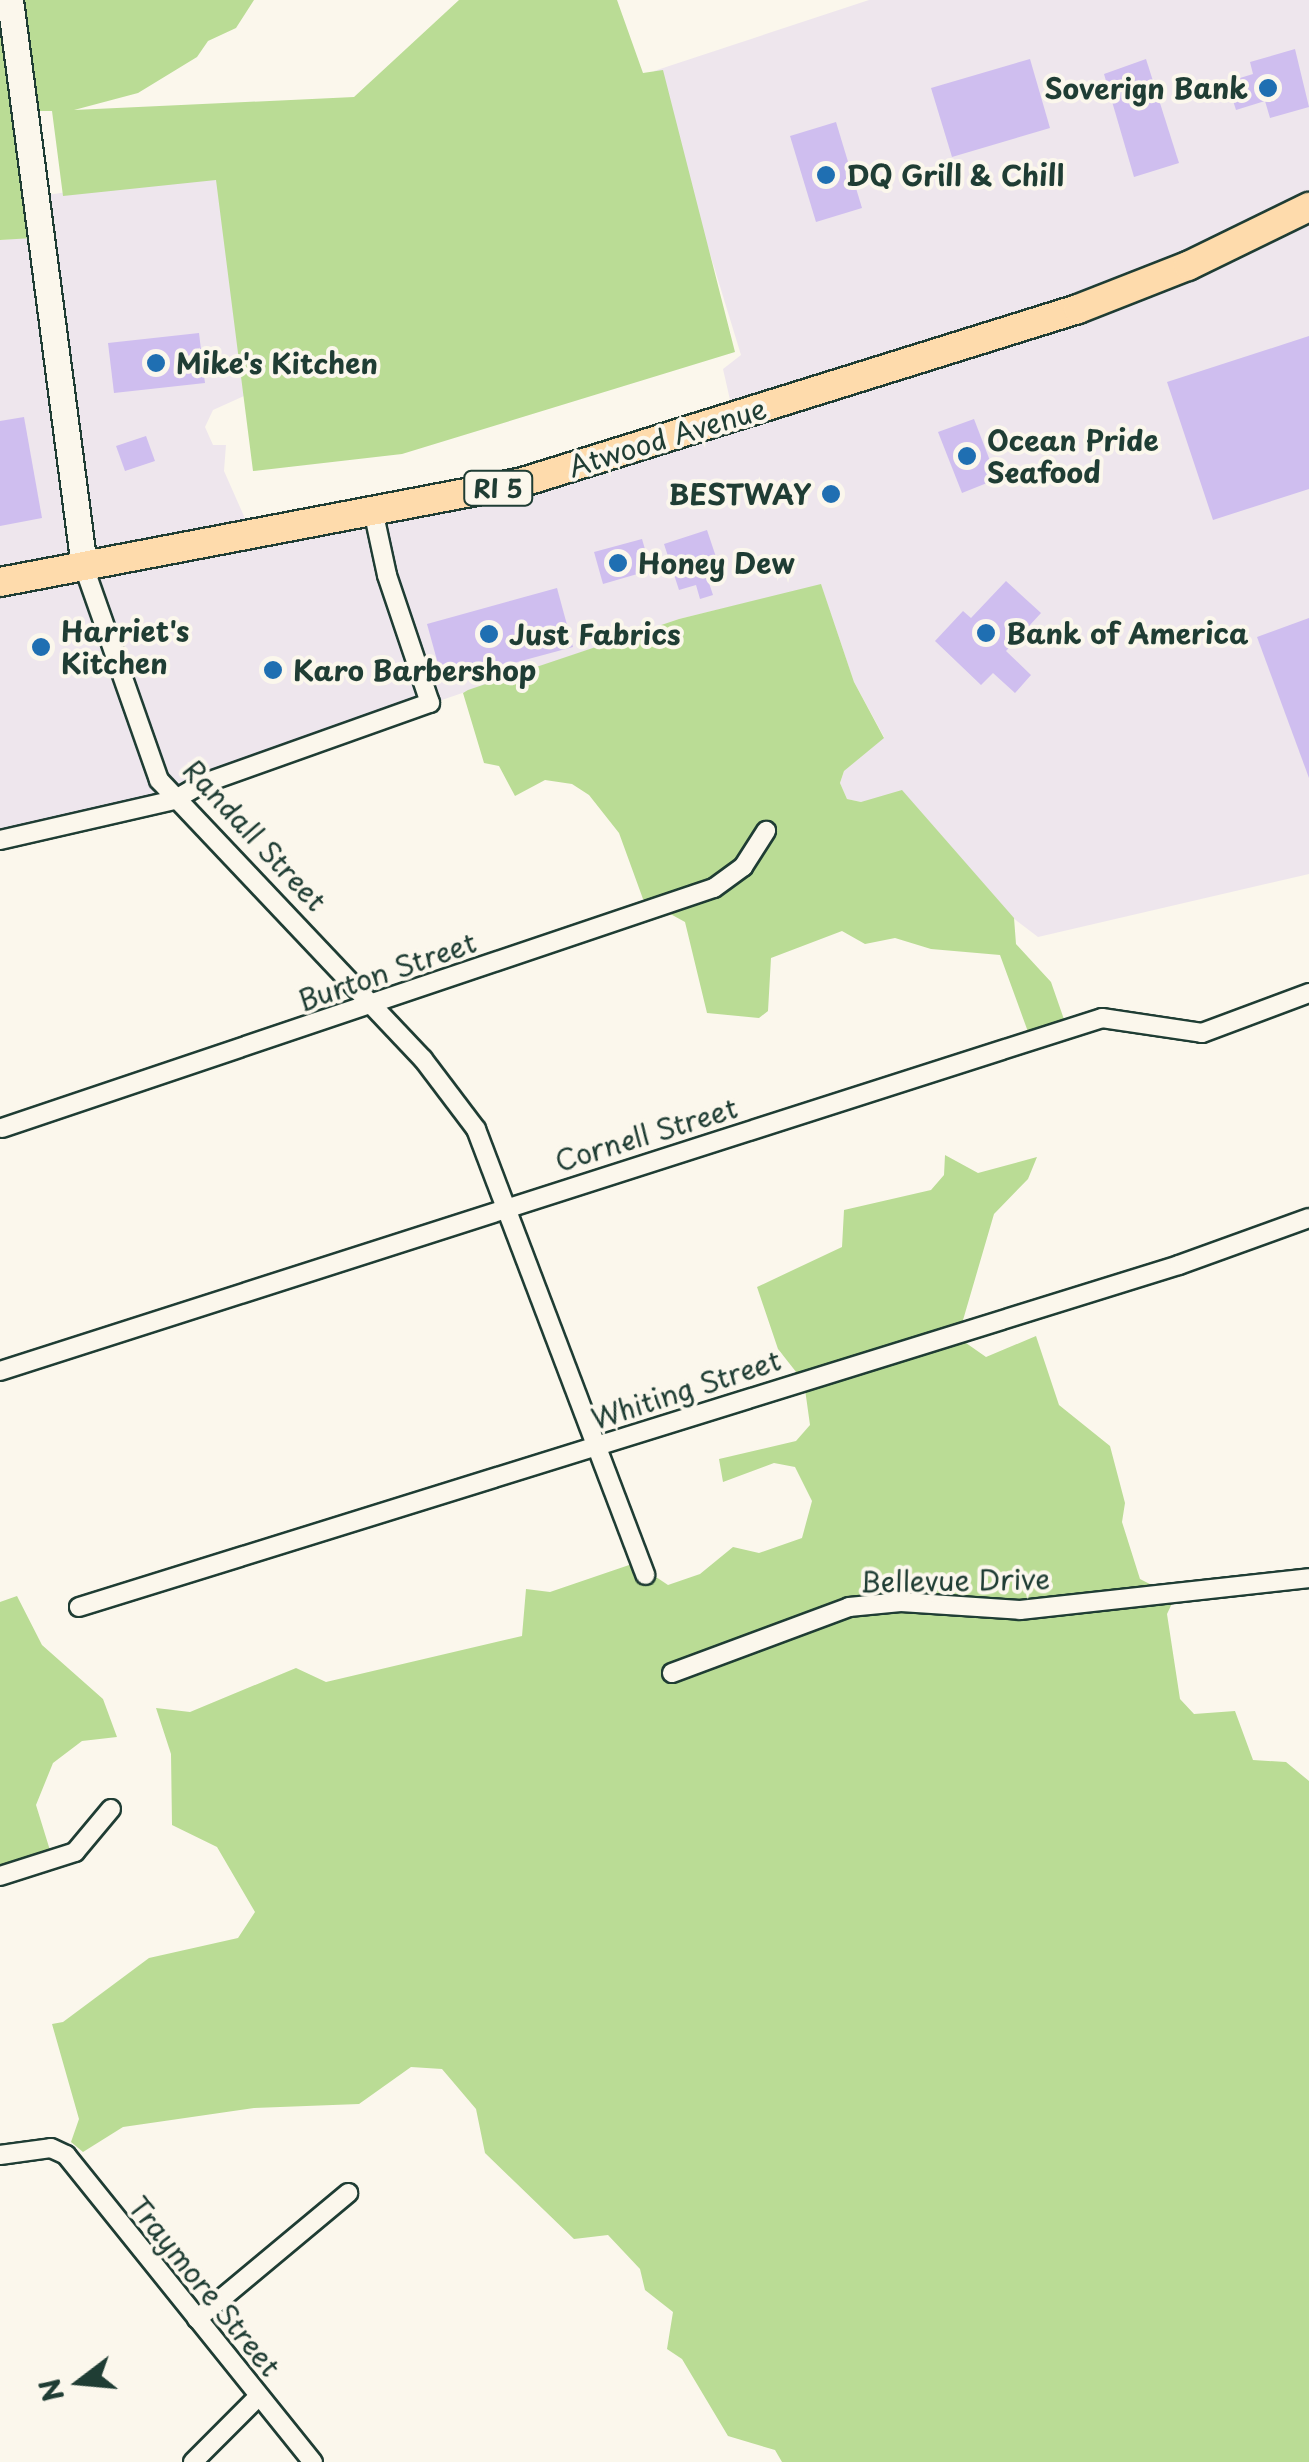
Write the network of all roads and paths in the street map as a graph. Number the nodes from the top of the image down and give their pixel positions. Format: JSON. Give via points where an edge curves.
{"nodes":[{"id":1,"x":10,"y":0,"type":"edge"},
{"id":2,"x":1309,"y":206,"type":"edge"},
{"id":3,"x":374,"y":516,"type":"junction"},
{"id":4,"x":84,"y":566,"type":"junction"},
{"id":5,"x":0,"y":582,"type":"edge"},
{"id":6,"x":174,"y":800,"type":"junction"},
{"id":7,"x":766,"y":830,"type":"dead end"},
{"id":8,"x":0,"y":840,"type":"edge"},
{"id":9,"x":1309,"y":992,"type":"edge"},
{"id":10,"x":375,"y":1008,"type":"junction"},
{"id":11,"x":2,"y":1128,"type":"edge"},
{"id":12,"x":508,"y":1207,"type":"junction"},
{"id":13,"x":1309,"y":1218,"type":"edge"},
{"id":14,"x":0,"y":1371,"type":"edge"},
{"id":15,"x":600,"y":1447,"type":"junction"},
{"id":16,"x":645,"y":1574,"type":"dead end"},
{"id":17,"x":1309,"y":1578,"type":"edge"},
{"id":18,"x":79,"y":1607,"type":"dead end"},
{"id":19,"x":672,"y":1673,"type":"dead end"},
{"id":20,"x":111,"y":1809,"type":"dead end"},
{"id":21,"x":0,"y":1876,"type":"edge"},
{"id":22,"x":0,"y":2155,"type":"edge"},
{"id":23,"x":348,"y":2194,"type":"dead end"},
{"id":24,"x":197,"y":2319,"type":"junction"},
{"id":25,"x":258,"y":2397,"type":"junction"},
{"id":26,"x":192,"y":2462,"type":"edge"},
{"id":27,"x":314,"y":2462,"type":"edge"}],
"edges":[{"from":1,"to":4,"type":"street","name":"Randall Street"},
{"from":2,"to":3,"type":"main road","name":"Atwood Avenue","number":"RI 5","via":[[1188,266],[1078,309],[523,482]]},
{"from":3,"to":4,"type":"main road","name":"Atwood Avenue","number":"RI 5"},
{"from":3,"to":6,"type":"street","via":[[386,575],[430,703],[202,784]]},
{"from":4,"to":5,"type":"main road","name":"Atwood Avenue","number":"RI 5"},
{"from":4,"to":6,"type":"street","name":"Randall Street","via":[[159,780]]},
{"from":6,"to":8,"type":"street"},
{"from":6,"to":10,"type":"street","name":"Randall Street"},
{"from":7,"to":10,"type":"street","name":"Burton Street","via":[[743,868],[714,888]]},
{"from":9,"to":12,"type":"street","name":"Cornell Street","via":[[1202,1033],[1102,1018]]},
{"from":10,"to":11,"type":"street","name":"Burton Street"},
{"from":10,"to":12,"type":"street","name":"Randall Street","via":[[468,1113]]},
{"from":12,"to":14,"type":"street","name":"Cornell Street"},
{"from":12,"to":15,"type":"street","name":"Randall Street"},
{"from":13,"to":15,"type":"street","name":"Whiting Street","via":[[1179,1266]]},
{"from":15,"to":16,"type":"street","name":"Randall Street"},
{"from":15,"to":18,"type":"street","name":"Whiting Street"},
{"from":17,"to":19,"type":"street","name":"Bellevue Drive","via":[[1020,1610],[901,1602],[849,1607]]},
{"from":20,"to":21,"type":"street","via":[[75,1852]]},
{"from":22,"to":24,"type":"street","name":"Traymore Street","via":[[51,2148],[66,2156]]},
{"from":23,"to":24,"type":"street"},
{"from":24,"to":25,"type":"street","name":"Traymore Street"},
{"from":25,"to":26,"type":"street"},
{"from":25,"to":27,"type":"street","name":"Traymore Street"}]}
